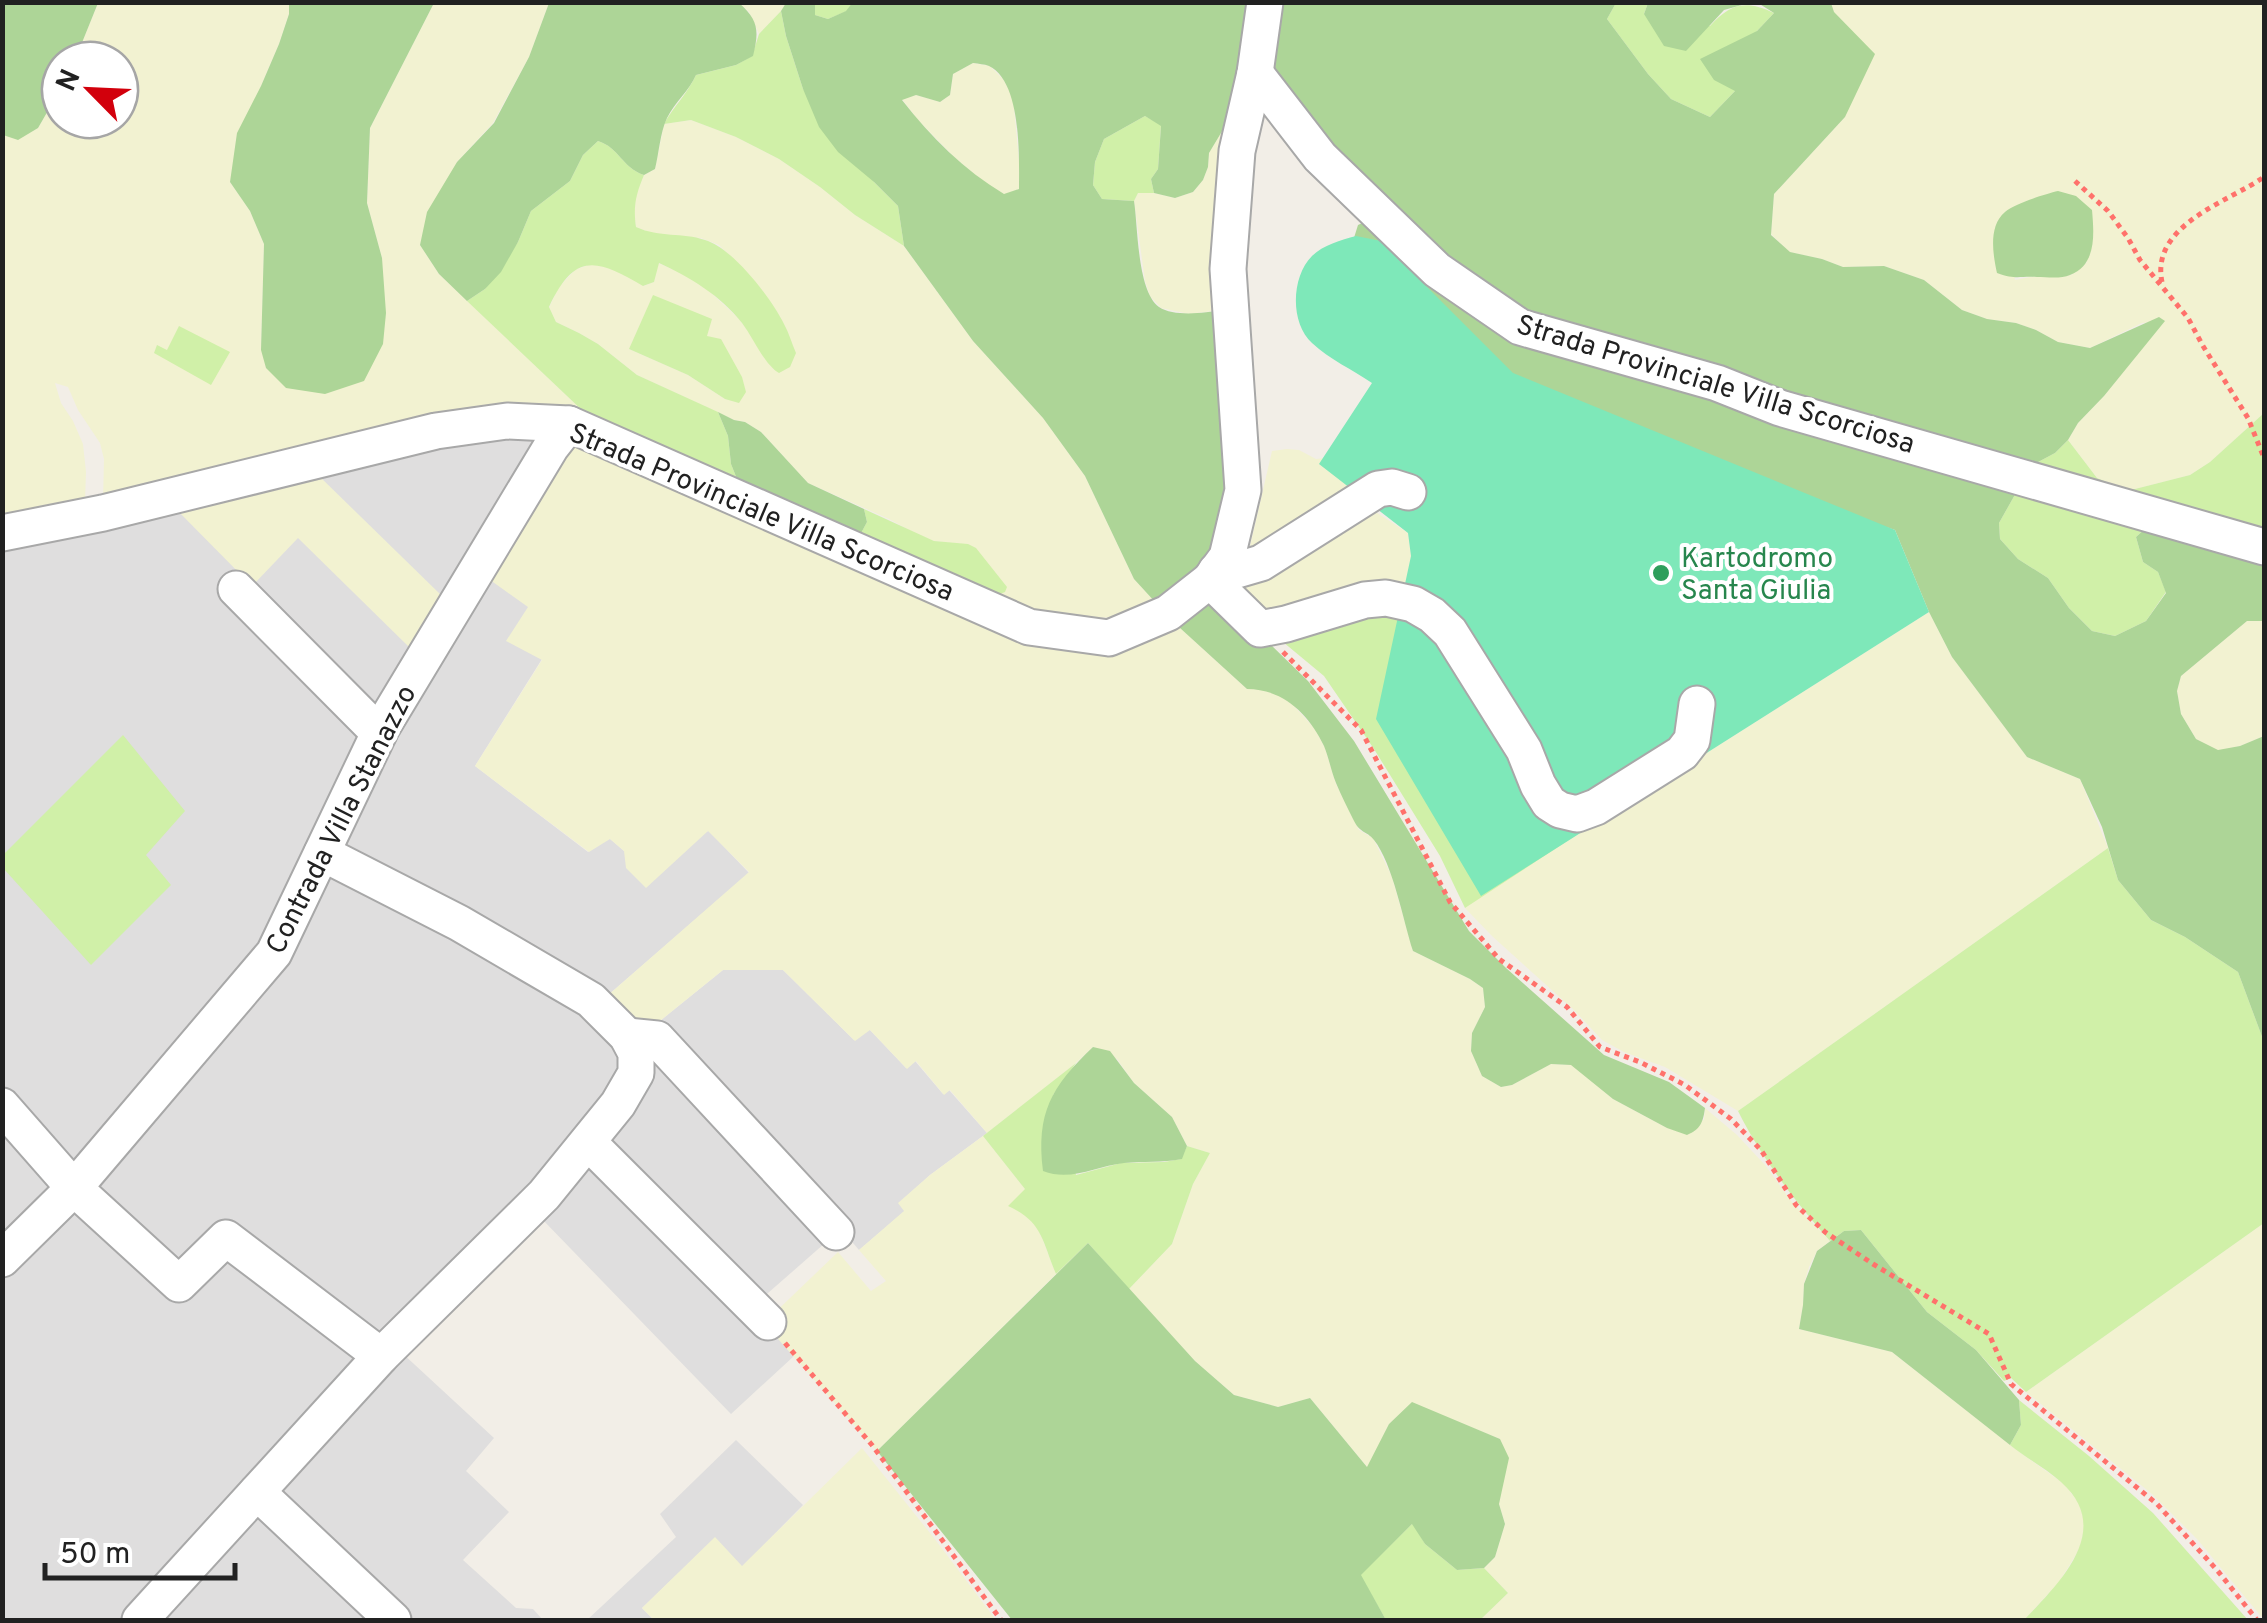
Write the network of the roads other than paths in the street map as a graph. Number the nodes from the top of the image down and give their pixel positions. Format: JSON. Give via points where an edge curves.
{"nodes":[{"id":1,"x":1266,"y":2,"type":"edge"},
{"id":2,"x":1255,"y":73,"type":"junction"},
{"id":3,"x":570,"y":424,"type":"junction"},
{"id":4,"x":1408,"y":492,"type":"dead end"},
{"id":5,"x":2,"y":533,"type":"edge"},
{"id":6,"x":2264,"y":546,"type":"edge"},
{"id":7,"x":1213,"y":575,"type":"junction"},
{"id":8,"x":236,"y":589,"type":"dead end"},
{"id":9,"x":1696,"y":704,"type":"dead end"},
{"id":10,"x":379,"y":733,"type":"junction"},
{"id":11,"x":322,"y":853,"type":"junction"},
{"id":12,"x":627,"y":1036,"type":"junction"},
{"id":13,"x":2,"y":1106,"type":"edge"},
{"id":14,"x":588,"y":1142,"type":"junction"},
{"id":15,"x":74,"y":1188,"type":"junction"},
{"id":16,"x":836,"y":1232,"type":"dead end"},
{"id":17,"x":2,"y":1259,"type":"edge"},
{"id":18,"x":768,"y":1322,"type":"road end"},
{"id":19,"x":381,"y":1356,"type":"junction"},
{"id":20,"x":257,"y":1492,"type":"junction"},
{"id":21,"x":140,"y":1620,"type":"edge"},
{"id":22,"x":393,"y":1620,"type":"edge"}],
"edges":[{"from":1,"to":2,"type":"street"},
{"from":2,"to":6,"type":"street","name":"Strada Provinciale Villa Scorciosa","via":[[1320,157],[1437,270],[1520,327]]},
{"from":2,"to":7,"type":"street","via":[[1238,151],[1228,269],[1242,490],[1226,557]]},
{"from":3,"to":5,"type":"street","name":"Strada Provinciale Villa Scorciosa","via":[[507,421],[436,431]]},
{"from":3,"to":7,"type":"street","name":"Strada Provinciale Villa Scorciosa","via":[[1028,627],[1109,638],[1168,613]]},
{"from":3,"to":10,"type":"street","name":"Contrada Villa Stanazzo"},
{"from":4,"to":7,"type":"street","via":[[1378,489],[1261,563]]},
{"from":7,"to":9,"type":"street","via":[[1260,629],[1386,598],[1432,615],[1450,632],[1549,803],[1560,810],[1577,814],[1596,807],[1682,753],[1692,740]]},
{"from":8,"to":10,"type":"street"},
{"from":10,"to":11,"type":"street","name":"Contrada Villa Stanazzo"},
{"from":11,"to":12,"type":"street","via":[[591,1000]]},
{"from":11,"to":15,"type":"street","name":"Contrada Villa Stanazzo","via":[[274,953]]},
{"from":12,"to":14,"type":"street","via":[[636,1073]]},
{"from":12,"to":16,"type":"street","via":[[657,1040]]},
{"from":13,"to":15,"type":"street"},
{"from":14,"to":18,"type":"street"},
{"from":14,"to":19,"type":"street","via":[[544,1195]]},
{"from":15,"to":17,"type":"street","name":"Contrada Villa Stanazzo"},
{"from":15,"to":19,"type":"street","via":[[179,1284],[226,1238]]},
{"from":19,"to":20,"type":"street"},
{"from":20,"to":21,"type":"street"},
{"from":20,"to":22,"type":"street"}]}
